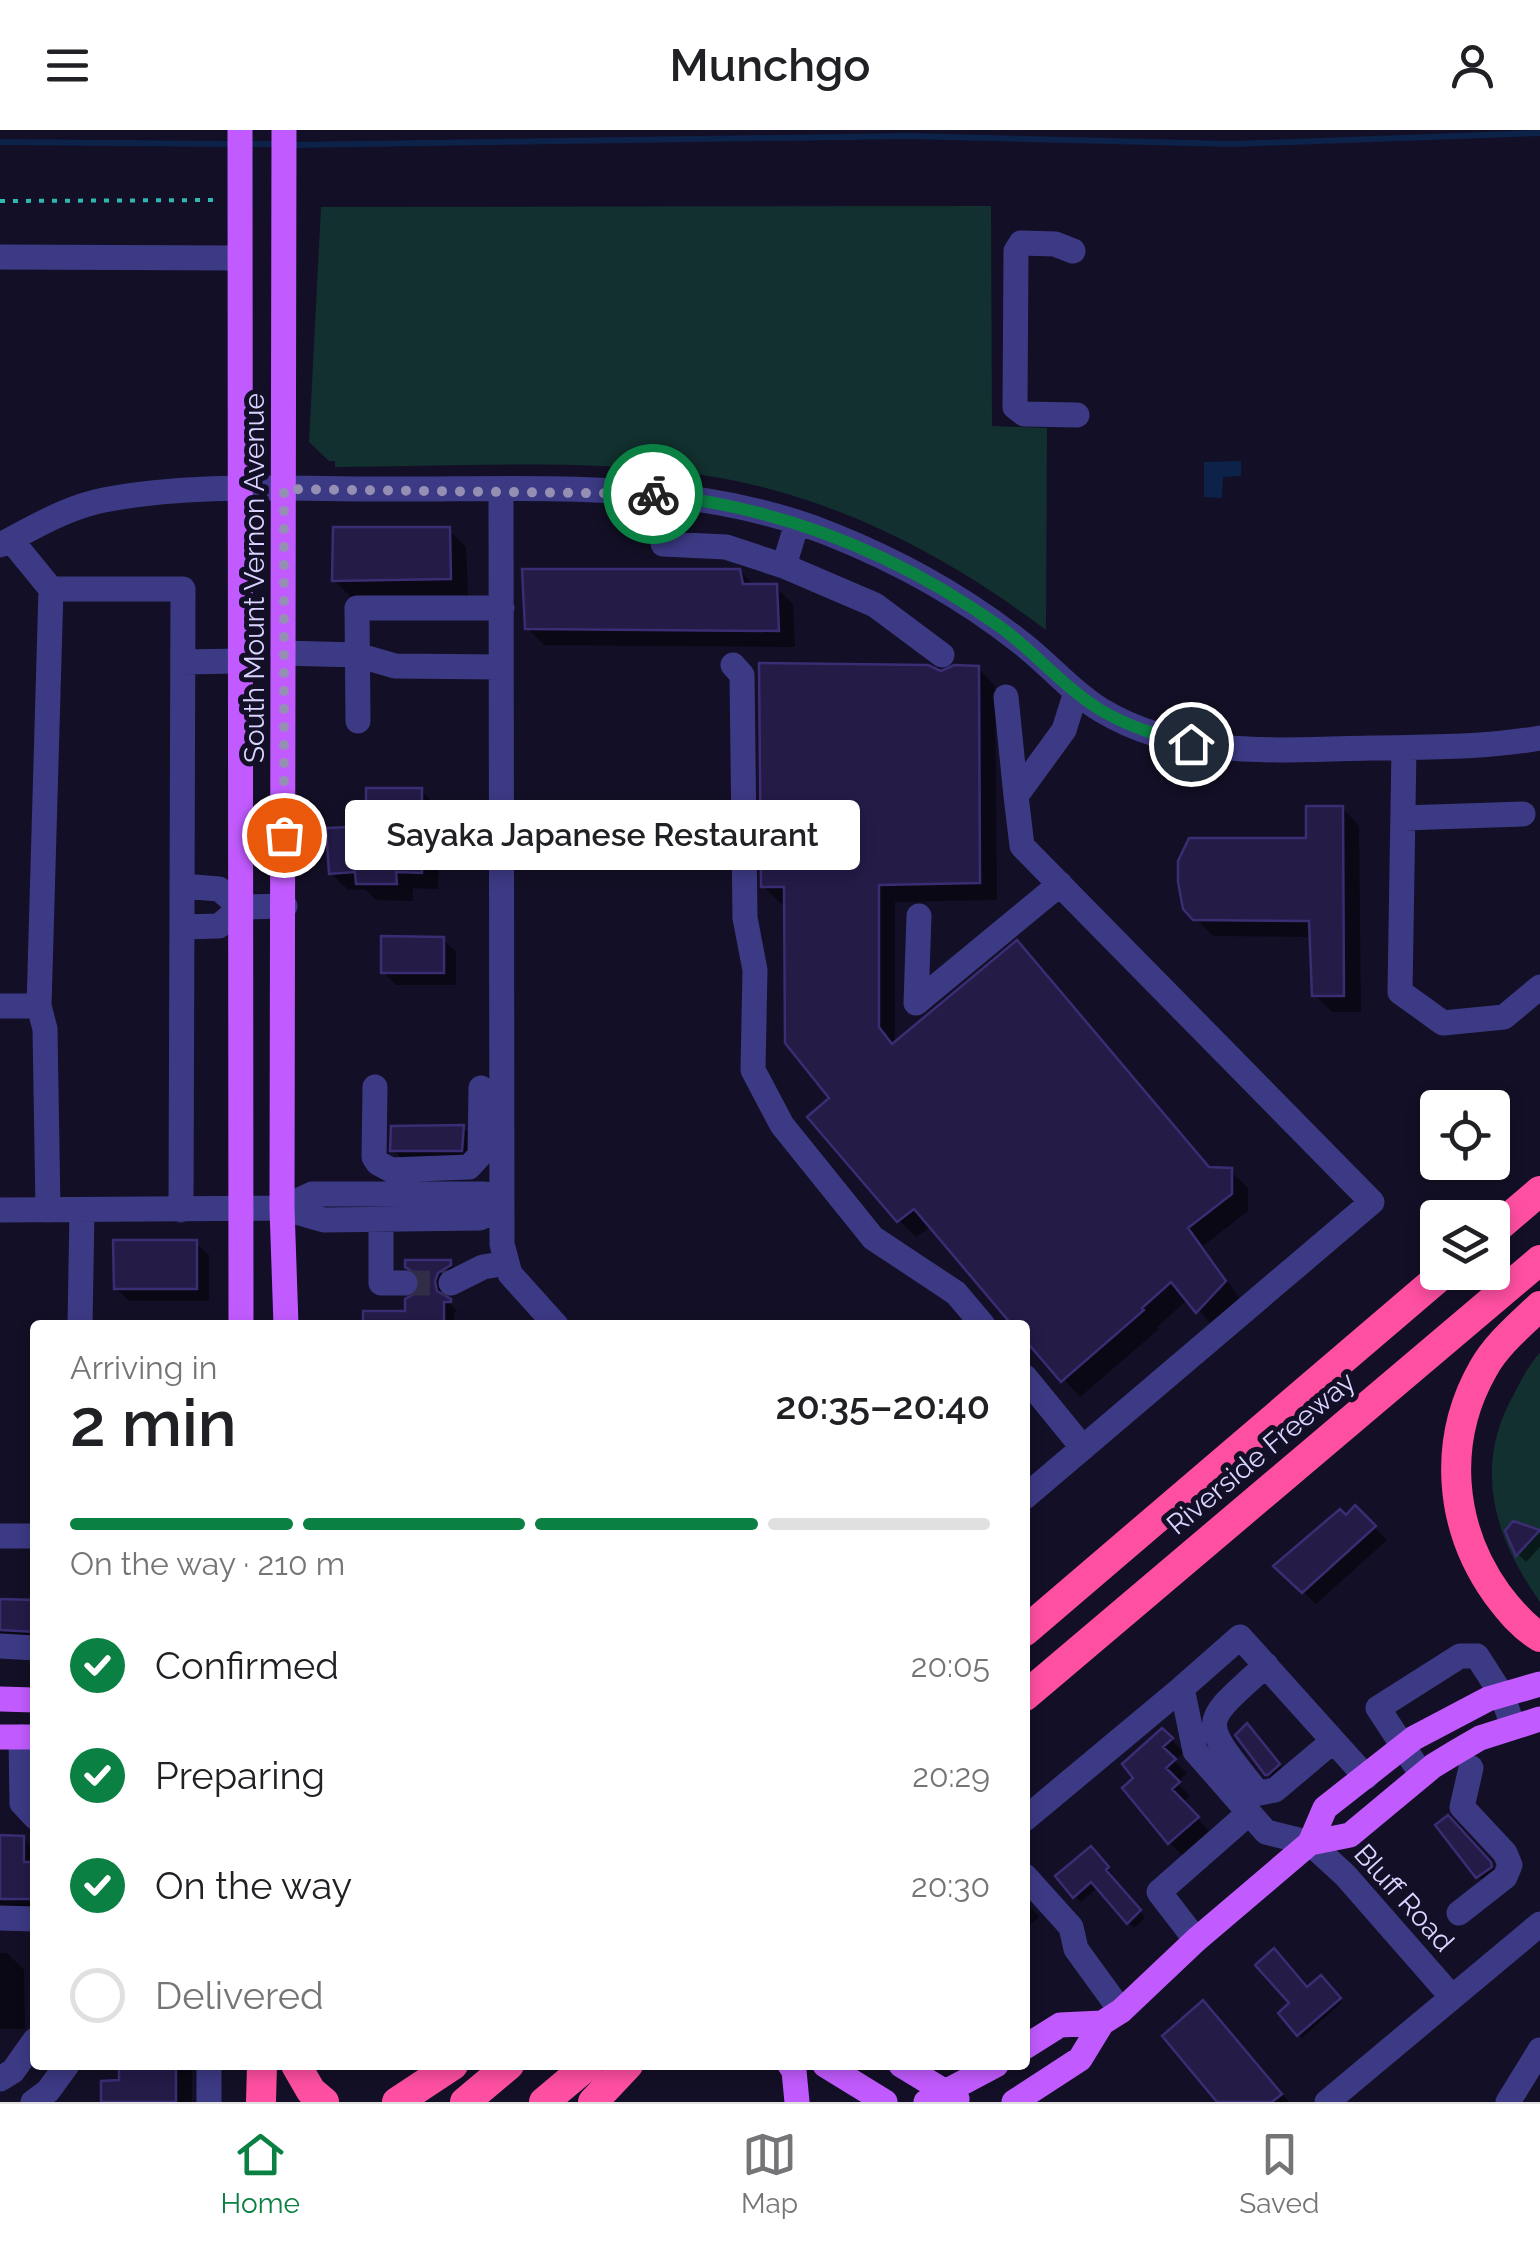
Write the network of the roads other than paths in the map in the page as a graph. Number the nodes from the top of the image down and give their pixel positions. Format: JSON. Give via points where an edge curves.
{"nodes":[{"id":1,"x":240,"y":130,"type":"edge"},
{"id":2,"x":284,"y":130,"type":"edge"},
{"id":3,"x":1073,"y":251,"type":"dead end"},
{"id":4,"x":0,"y":258,"type":"edge"},
{"id":5,"x":240,"y":258,"type":"junction"},
{"id":6,"x":1077,"y":415,"type":"dead end"},
{"id":7,"x":284,"y":489,"type":"junction"},
{"id":8,"x":240,"y":490,"type":"junction"},
{"id":9,"x":501,"y":490,"type":"junction"},
{"id":10,"x":666,"y":496,"type":"junction"},
{"id":11,"x":796,"y":523,"type":"junction"},
{"id":12,"x":6,"y":542,"type":"edge"},
{"id":13,"x":784,"y":566,"type":"junction"},
{"id":14,"x":50,"y":589,"type":"junction"},
{"id":15,"x":502,"y":608,"type":"junction"},
{"id":16,"x":283,"y":653,"type":"junction"},
{"id":17,"x":357,"y":654,"type":"junction"},
{"id":18,"x":942,"y":655,"type":"dead end"},
{"id":19,"x":240,"y":661,"type":"junction"},
{"id":20,"x":183,"y":662,"type":"junction"},
{"id":21,"x":732,"y":665,"type":"dead end"},
{"id":22,"x":502,"y":667,"type":"junction"},
{"id":23,"x":1076,"y":692,"type":"junction"},
{"id":24,"x":1006,"y":697,"type":"dead end"},
{"id":25,"x":1099,"y":709,"type":"junction"},
{"id":26,"x":358,"y":721,"type":"dead end"},
{"id":27,"x":1064,"y":730,"type":"junction"},
{"id":28,"x":1540,"y":738,"type":"edge"},
{"id":29,"x":1404,"y":748,"type":"junction"},
{"id":30,"x":1016,"y":796,"type":"junction"},
{"id":31,"x":1523,"y":814,"type":"dead end"},
{"id":32,"x":1403,"y":818,"type":"junction"},
{"id":33,"x":1060,"y":884,"type":"junction"},
{"id":34,"x":182,"y":886,"type":"junction"},
{"id":35,"x":285,"y":906,"type":"junction"},
{"id":36,"x":241,"y":907,"type":"junction"},
{"id":37,"x":918,"y":916,"type":"dead end"},
{"id":38,"x":182,"y":927,"type":"junction"},
{"id":39,"x":1540,"y":987,"type":"edge"},
{"id":40,"x":0,"y":1006,"type":"edge"},
{"id":41,"x":39,"y":1006,"type":"junction"},
{"id":42,"x":375,"y":1087,"type":"dead end"},
{"id":43,"x":481,"y":1088,"type":"dead end"},
{"id":44,"x":1540,"y":1191,"type":"edge"},
{"id":45,"x":502,"y":1206,"type":"junction"},
{"id":46,"x":282,"y":1208,"type":"junction"},
{"id":47,"x":0,"y":1210,"type":"edge"},
{"id":48,"x":48,"y":1210,"type":"junction"},
{"id":49,"x":82,"y":1210,"type":"junction"},
{"id":50,"x":181,"y":1210,"type":"junction"},
{"id":51,"x":241,"y":1210,"type":"junction"},
{"id":52,"x":1510,"y":1217,"type":"edge"},
{"id":53,"x":381,"y":1220,"type":"junction"},
{"id":54,"x":1540,"y":1260,"type":"edge"},
{"id":55,"x":507,"y":1262,"type":"junction"},
{"id":56,"x":451,"y":1283,"type":"tunnel mouth"},
{"id":57,"x":406,"y":1284,"type":"dead end"},
{"id":58,"x":1423,"y":1290,"type":"edge"},
{"id":59,"x":1540,"y":1306,"type":"edge"},
{"id":60,"x":80,"y":1320,"type":"edge"},
{"id":61,"x":242,"y":1320,"type":"edge"},
{"id":62,"x":286,"y":1320,"type":"edge"},
{"id":63,"x":551,"y":1320,"type":"edge"},
{"id":64,"x":979,"y":1320,"type":"edge"},
{"id":65,"x":1030,"y":1383,"type":"edge"},
{"id":66,"x":1083,"y":1448,"type":"junction"},
{"id":67,"x":1030,"y":1492,"type":"edge"},
{"id":68,"x":0,"y":1536,"type":"edge"},
{"id":69,"x":30,"y":1536,"type":"edge"},
{"id":70,"x":1030,"y":1627,"type":"edge"},
{"id":71,"x":1540,"y":1637,"type":"edge"},
{"id":72,"x":0,"y":1646,"type":"edge"},
{"id":73,"x":30,"y":1648,"type":"edge"},
{"id":74,"x":1266,"y":1666,"type":"junction"},
{"id":75,"x":1540,"y":1684,"type":"edge"},
{"id":76,"x":1182,"y":1688,"type":"junction"},
{"id":77,"x":1030,"y":1692,"type":"edge"},
{"id":78,"x":1502,"y":1694,"type":"junction"},
{"id":79,"x":0,"y":1699,"type":"edge"},
{"id":80,"x":30,"y":1700,"type":"edge"},
{"id":81,"x":1540,"y":1719,"type":"edge"},
{"id":82,"x":1513,"y":1726,"type":"junction"},
{"id":83,"x":18,"y":1737,"type":"edge"},
{"id":84,"x":1333,"y":1741,"type":"junction"},
{"id":85,"x":1403,"y":1748,"type":"junction"},
{"id":86,"x":1471,"y":1768,"type":"dead end"},
{"id":87,"x":1422,"y":1775,"type":"junction"},
{"id":88,"x":1366,"y":1777,"type":"junction"},
{"id":89,"x":19,"y":1808,"type":"edge"},
{"id":90,"x":1250,"y":1813,"type":"junction"},
{"id":91,"x":1030,"y":1816,"type":"edge"},
{"id":92,"x":1310,"y":1843,"type":"junction"},
{"id":93,"x":1030,"y":1882,"type":"edge"},
{"id":94,"x":1459,"y":1913,"type":"dead end"},
{"id":95,"x":0,"y":1918,"type":"edge"},
{"id":96,"x":30,"y":1919,"type":"edge"},
{"id":97,"x":1540,"y":1924,"type":"edge"},
{"id":98,"x":1196,"y":1940,"type":"junction"},
{"id":99,"x":1451,"y":1996,"type":"junction"},
{"id":100,"x":1111,"y":2017,"type":"junction"},
{"id":101,"x":1030,"y":2044,"type":"edge"},
{"id":102,"x":30,"y":2047,"type":"edge"},
{"id":103,"x":1540,"y":2050,"type":"edge"},
{"id":104,"x":63,"y":2070,"type":"edge"},
{"id":105,"x":208,"y":2070,"type":"edge"},
{"id":106,"x":262,"y":2070,"type":"edge"},
{"id":107,"x":299,"y":2070,"type":"edge"},
{"id":108,"x":445,"y":2070,"type":"edge"},
{"id":109,"x":503,"y":2070,"type":"edge"},
{"id":110,"x":582,"y":2070,"type":"edge"},
{"id":111,"x":623,"y":2070,"type":"edge"},
{"id":112,"x":793,"y":2070,"type":"edge"},
{"id":113,"x":834,"y":2070,"type":"edge"},
{"id":114,"x":908,"y":2070,"type":"edge"},
{"id":115,"x":988,"y":2070,"type":"edge"},
{"id":116,"x":0,"y":2079,"type":"edge"},
{"id":117,"x":0,"y":2096,"type":"edge"},
{"id":118,"x":944,"y":2098,"type":"edge"},
{"id":119,"x":6,"y":2102,"type":"edge"},
{"id":120,"x":33,"y":2102,"type":"edge"},
{"id":121,"x":209,"y":2102,"type":"edge"},
{"id":122,"x":261,"y":2102,"type":"edge"},
{"id":123,"x":324,"y":2102,"type":"edge"},
{"id":124,"x":397,"y":2102,"type":"edge"},
{"id":125,"x":465,"y":2102,"type":"edge"},
{"id":126,"x":544,"y":2102,"type":"edge"},
{"id":127,"x":593,"y":2102,"type":"edge"},
{"id":128,"x":797,"y":2102,"type":"edge"},
{"id":129,"x":885,"y":2102,"type":"edge"},
{"id":130,"x":1014,"y":2102,"type":"edge"},
{"id":131,"x":1326,"y":2102,"type":"edge"},
{"id":132,"x":1508,"y":2102,"type":"edge"}],
"edges":[{"from":1,"to":5,"type":"main road","name":"South Mount Vernon Avenue"},
{"from":2,"to":7,"type":"main road","name":"South Mount Vernon Avenue"},
{"from":3,"to":6,"type":"street","via":[[1021,243],[1016,252],[1014,407],[1024,414]]},
{"from":4,"to":5,"type":"street"},
{"from":5,"to":8,"type":"main road","name":"South Mount Vernon Avenue"},
{"from":7,"to":8,"type":"street"},
{"from":7,"to":9,"type":"street"},
{"from":7,"to":16,"type":"main road","name":"South Mount Vernon Avenue"},
{"from":8,"to":12,"type":"street","via":[[99,501]]},
{"from":8,"to":19,"type":"main road","name":"South Mount Vernon Avenue"},
{"from":9,"to":10,"type":"street"},
{"from":9,"to":15,"type":"street"},
{"from":10,"to":11,"type":"street"},
{"from":10,"to":13,"type":"street","via":[[663,544],[726,547]]},
{"from":11,"to":13,"type":"street"},
{"from":11,"to":23,"type":"street","via":[[898,564],[967,604]]},
{"from":12,"to":14,"type":"street"},
{"from":13,"to":18,"type":"street","via":[[876,605]]},
{"from":14,"to":20,"type":"street","via":[[183,589]]},
{"from":14,"to":41,"type":"street"},
{"from":15,"to":17,"type":"street","via":[[357,608]]},
{"from":15,"to":22,"type":"street"},
{"from":16,"to":17,"type":"street"},
{"from":16,"to":35,"type":"main road","name":"South Mount Vernon Avenue"},
{"from":17,"to":22,"type":"street","via":[[395,666]]},
{"from":17,"to":26,"type":"street"},
{"from":19,"to":20,"type":"street"},
{"from":19,"to":36,"type":"main road","name":"South Mount Vernon Avenue"},
{"from":20,"to":34,"type":"street"},
{"from":21,"to":64,"type":"street","via":[[742,674],[745,918],[755,970],[752,1070],[782,1125],[873,1238],[956,1293]]},
{"from":22,"to":45,"type":"street"},
{"from":23,"to":25,"type":"street"},
{"from":23,"to":27,"type":"street"},
{"from":24,"to":30,"type":"street"},
{"from":25,"to":27,"type":"street"},
{"from":25,"to":29,"type":"street","via":[[1137,730],[1191,744]]},
{"from":27,"to":30,"type":"street"},
{"from":28,"to":29,"type":"street"},
{"from":29,"to":32,"type":"street"},
{"from":30,"to":33,"type":"street","via":[[1022,846]]},
{"from":31,"to":32,"type":"street"},
{"from":32,"to":39,"type":"street","via":[[1400,992],[1443,1023],[1504,1018]]},
{"from":33,"to":37,"type":"street","via":[[916,1004]]},
{"from":33,"to":66,"type":"street","via":[[1372,1202]]},
{"from":34,"to":36,"type":"street","via":[[220,889]]},
{"from":34,"to":38,"type":"street"},
{"from":35,"to":36,"type":"street"},
{"from":35,"to":46,"type":"main road","name":"South Mount Vernon Avenue"},
{"from":36,"to":38,"type":"street","via":[[220,926]]},
{"from":36,"to":51,"type":"main road","name":"South Mount Vernon Avenue"},
{"from":38,"to":50,"type":"street"},
{"from":40,"to":41,"type":"street"},
{"from":41,"to":48,"type":"street"},
{"from":42,"to":43,"type":"street","via":[[374,1157],[391,1170],[475,1162]]},
{"from":44,"to":52,"type":"highway"},
{"from":45,"to":46,"type":"street","via":[[485,1194],[312,1194]]},
{"from":45,"to":53,"type":"street","via":[[480,1218]]},
{"from":45,"to":55,"type":"street"},
{"from":46,"to":51,"type":"street"},
{"from":46,"to":53,"type":"street","via":[[324,1220]]},
{"from":46,"to":62,"type":"main road","name":"South Mount Vernon Avenue"},
{"from":47,"to":48,"type":"street"},
{"from":48,"to":49,"type":"street"},
{"from":49,"to":50,"type":"street"},
{"from":49,"to":60,"type":"street"},
{"from":50,"to":51,"type":"street"},
{"from":51,"to":61,"type":"main road","name":"South Mount Vernon Avenue"},
{"from":53,"to":57,"type":"street","via":[[382,1284]]},
{"from":54,"to":77,"type":"highway","name":"Riverside Freeway"},
{"from":55,"to":56,"type":"street"},
{"from":55,"to":63,"type":"street"},
{"from":58,"to":70,"type":"highway","name":"Riverside Freeway"},
{"from":59,"to":71,"type":"highway","via":[[1484,1366],[1463,1412],[1456,1495],[1481,1572]]},
{"from":65,"to":66,"type":"street"},
{"from":66,"to":67,"type":"street"},
{"from":68,"to":69,"type":"street"},
{"from":72,"to":73,"type":"street"},
{"from":74,"to":76,"type":"street","via":[[1240,1637]]},
{"from":74,"to":84,"type":"street"},
{"from":74,"to":84,"type":"street","via":[[1214,1718],[1218,1742],[1254,1788],[1275,1790]]},
{"from":75,"to":78,"type":"main road"},
{"from":76,"to":90,"type":"street","via":[[1195,1751]]},
{"from":76,"to":91,"type":"street"},
{"from":78,"to":82,"type":"street"},
{"from":78,"to":85,"type":"main road"},
{"from":78,"to":85,"type":"street","via":[[1477,1656],[1460,1656],[1378,1708]]},
{"from":79,"to":80,"type":"main road"},
{"from":81,"to":82,"type":"main road"},
{"from":82,"to":87,"type":"main road","via":[[1480,1738]]},
{"from":83,"to":89,"type":"street"},
{"from":84,"to":88,"type":"street"},
{"from":85,"to":87,"type":"street"},
{"from":85,"to":88,"type":"main road"},
{"from":86,"to":94,"type":"street","via":[[1462,1807],[1510,1865],[1506,1876]]},
{"from":87,"to":92,"type":"main road","via":[[1350,1836]]},
{"from":88,"to":92,"type":"main road","via":[[1326,1808]]},
{"from":90,"to":92,"type":"street","via":[[1266,1832]]},
{"from":90,"to":98,"type":"street","via":[[1159,1892]]},
{"from":92,"to":98,"type":"main road"},
{"from":92,"to":99,"type":"street","name":"Bluff Road"},
{"from":93,"to":100,"type":"street","via":[[1071,1927]]},
{"from":95,"to":96,"type":"street"},
{"from":97,"to":99,"type":"street"},
{"from":98,"to":100,"type":"main road"},
{"from":99,"to":131,"type":"street"},
{"from":100,"to":101,"type":"main road","via":[[1060,2025]]},
{"from":100,"to":130,"type":"main road","via":[[1080,2059]]},
{"from":102,"to":116,"type":"street"},
{"from":103,"to":132,"type":"street"},
{"from":104,"to":120,"type":"street"},
{"from":105,"to":121,"type":"street"},
{"from":106,"to":122,"type":"highway"},
{"from":107,"to":123,"type":"highway"},
{"from":108,"to":124,"type":"highway"},
{"from":109,"to":125,"type":"highway"},
{"from":110,"to":126,"type":"highway"},
{"from":111,"to":127,"type":"highway"},
{"from":112,"to":128,"type":"main road"},
{"from":113,"to":129,"type":"main road"},
{"from":114,"to":118,"type":"main road"},
{"from":115,"to":118,"type":"main road"},
{"from":117,"to":119,"type":"street"}]}
